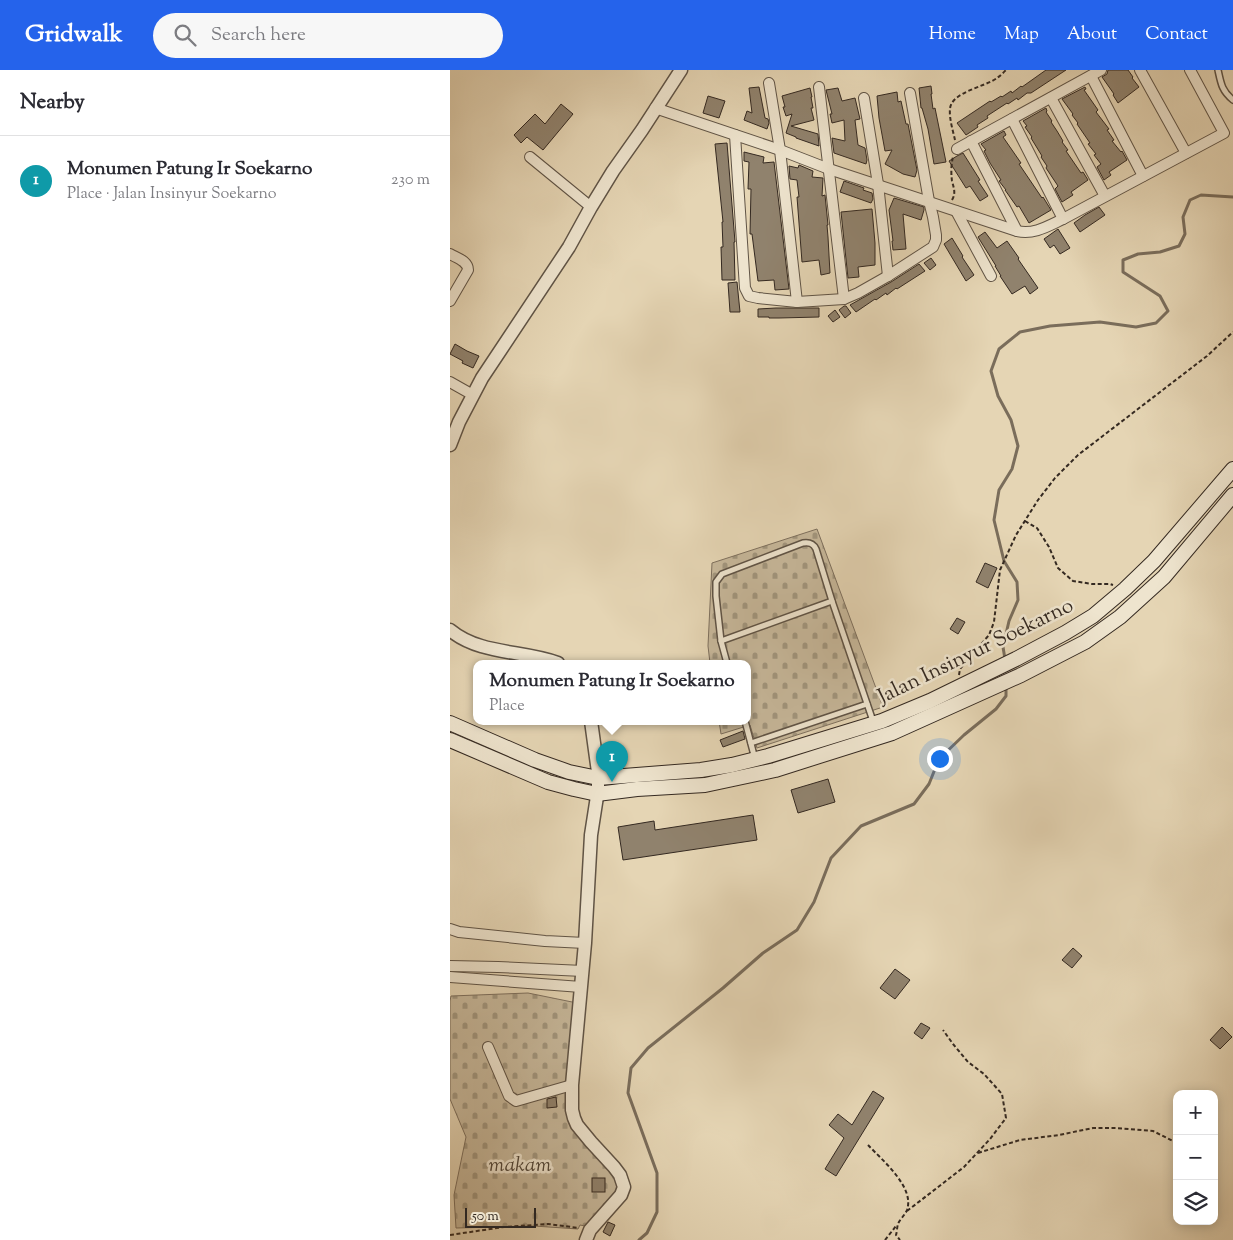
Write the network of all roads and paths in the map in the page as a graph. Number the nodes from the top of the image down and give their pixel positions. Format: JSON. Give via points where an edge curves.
{"nodes":[{"id":1,"x":681,"y":70,"type":"edge"},
{"id":2,"x":1006,"y":70,"type":"edge"},
{"id":3,"x":1101,"y":70,"type":"edge"},
{"id":4,"x":1140,"y":70,"type":"edge"},
{"id":5,"x":1190,"y":70,"type":"edge"},
{"id":6,"x":1218,"y":70,"type":"edge"},
{"id":7,"x":1091,"y":76,"type":"junction"},
{"id":8,"x":769,"y":83,"type":"dead end"},
{"id":9,"x":819,"y":87,"type":"dead end"},
{"id":10,"x":910,"y":93,"type":"dead end"},
{"id":11,"x":864,"y":98,"type":"dead end"},
{"id":12,"x":1051,"y":98,"type":"junction"},
{"id":13,"x":1233,"y":100,"type":"edge"},
{"id":14,"x":655,"y":108,"type":"junction"},
{"id":15,"x":1012,"y":119,"type":"junction"},
{"id":16,"x":1228,"y":132,"type":"edge"},
{"id":17,"x":735,"y":135,"type":"junction"},
{"id":18,"x":972,"y":141,"type":"junction"},
{"id":19,"x":956,"y":149,"type":"junction"},
{"id":20,"x":780,"y":150,"type":"junction"},
{"id":21,"x":1186,"y":153,"type":"junction"},
{"id":22,"x":530,"y":157,"type":"dead end"},
{"id":23,"x":829,"y":169,"type":"junction"},
{"id":24,"x":1143,"y":176,"type":"junction"},
{"id":25,"x":878,"y":184,"type":"junction"},
{"id":26,"x":1105,"y":196,"type":"junction"},
{"id":27,"x":929,"y":201,"type":"junction"},
{"id":28,"x":591,"y":207,"type":"junction"},
{"id":29,"x":952,"y":209,"type":"junction"},
{"id":30,"x":1063,"y":219,"type":"junction"},
{"id":31,"x":1017,"y":231,"type":"junction"},
{"id":32,"x":450,"y":254,"type":"edge"},
{"id":33,"x":888,"y":276,"type":"junction"},
{"id":34,"x":991,"y":276,"type":"dead end"},
{"id":35,"x":844,"y":299,"type":"junction"},
{"id":36,"x":450,"y":301,"type":"edge"},
{"id":37,"x":797,"y":302,"type":"junction"},
{"id":38,"x":1233,"y":332,"type":"edge"},
{"id":39,"x":450,"y":382,"type":"edge"},
{"id":40,"x":473,"y":395,"type":"junction"},
{"id":41,"x":450,"y":445,"type":"edge"},
{"id":42,"x":1233,"y":469,"type":"edge"},
{"id":43,"x":1233,"y":495,"type":"edge"},
{"id":44,"x":1025,"y":521,"type":"junction"},
{"id":45,"x":1125,"y":589,"type":"junction"},
{"id":46,"x":832,"y":601,"type":"junction"},
{"id":47,"x":450,"y":630,"type":"edge"},
{"id":48,"x":720,"y":640,"type":"junction"},
{"id":49,"x":546,"y":660,"type":"edge"},
{"id":50,"x":726,"y":660,"type":"edge"},
{"id":51,"x":986,"y":673,"type":"junction"},
{"id":52,"x":956,"y":688,"type":"junction"},
{"id":53,"x":994,"y":688,"type":"junction"},
{"id":54,"x":867,"y":704,"type":"junction"},
{"id":55,"x":450,"y":723,"type":"edge"},
{"id":56,"x":874,"y":724,"type":"junction"},
{"id":57,"x":592,"y":725,"type":"edge"},
{"id":58,"x":746,"y":725,"type":"edge"},
{"id":59,"x":450,"y":740,"type":"edge"},
{"id":60,"x":751,"y":743,"type":"junction"},
{"id":61,"x":755,"y":759,"type":"junction"},
{"id":62,"x":598,"y":778,"type":"junction"},
{"id":63,"x":597,"y":794,"type":"junction"},
{"id":64,"x":450,"y":929,"type":"edge"},
{"id":65,"x":586,"y":943,"type":"junction"},
{"id":66,"x":450,"y":966,"type":"edge"},
{"id":67,"x":583,"y":971,"type":"junction"},
{"id":68,"x":450,"y":977,"type":"edge"},
{"id":69,"x":581,"y":987,"type":"junction"},
{"id":70,"x":943,"y":1030,"type":"dead end"},
{"id":71,"x":488,"y":1047,"type":"dead end"},
{"id":72,"x":572,"y":1085,"type":"junction"},
{"id":73,"x":1173,"y":1141,"type":"edge"},
{"id":74,"x":868,"y":1145,"type":"dead end"},
{"id":75,"x":976,"y":1153,"type":"junction"},
{"id":76,"x":906,"y":1211,"type":"junction"},
{"id":77,"x":898,"y":1225,"type":"junction"},
{"id":78,"x":450,"y":1235,"type":"edge"},
{"id":79,"x":588,"y":1235,"type":"edge"},
{"id":80,"x":886,"y":1240,"type":"edge"},
{"id":81,"x":900,"y":1240,"type":"edge"}],
"edges":[{"from":1,"to":14,"type":"street"},
{"from":2,"to":19,"type":"path","via":[[998,78],[953,100],[949,111]]},
{"from":3,"to":7,"type":"street"},
{"from":4,"to":21,"type":"street"},
{"from":5,"to":16,"type":"street"},
{"from":6,"to":13,"type":"lane","via":[[1226,95]]},
{"from":7,"to":12,"type":"street"},
{"from":7,"to":24,"type":"street"},
{"from":8,"to":20,"type":"street"},
{"from":9,"to":23,"type":"street"},
{"from":10,"to":27,"type":"street"},
{"from":11,"to":25,"type":"street"},
{"from":12,"to":15,"type":"street"},
{"from":12,"to":26,"type":"street"},
{"from":14,"to":17,"type":"street"},
{"from":14,"to":28,"type":"street"},
{"from":15,"to":18,"type":"street"},
{"from":15,"to":30,"type":"street"},
{"from":16,"to":21,"type":"street"},
{"from":17,"to":20,"type":"street"},
{"from":17,"to":37,"type":"street","via":[[745,288],[751,297]]},
{"from":18,"to":19,"type":"street"},
{"from":18,"to":31,"type":"street"},
{"from":19,"to":29,"type":"path","via":[[952,161],[955,191]]},
{"from":20,"to":23,"type":"street"},
{"from":20,"to":37,"type":"street"},
{"from":21,"to":24,"type":"street"},
{"from":22,"to":28,"type":"street"},
{"from":23,"to":25,"type":"street"},
{"from":23,"to":35,"type":"street"},
{"from":24,"to":26,"type":"street"},
{"from":25,"to":27,"type":"street"},
{"from":25,"to":33,"type":"street"},
{"from":26,"to":30,"type":"street"},
{"from":27,"to":29,"type":"street"},
{"from":27,"to":33,"type":"street","via":[[936,235],[934,244]]},
{"from":28,"to":40,"type":"street"},
{"from":29,"to":31,"type":"street"},
{"from":29,"to":34,"type":"street"},
{"from":30,"to":31,"type":"street","via":[[1030,233]]},
{"from":32,"to":36,"type":"street","via":[[469,268]]},
{"from":33,"to":35,"type":"street"},
{"from":35,"to":37,"type":"street"},
{"from":38,"to":44,"type":"path","via":[[1207,356],[1078,455],[1055,478]]},
{"from":39,"to":40,"type":"street"},
{"from":40,"to":41,"type":"street"},
{"from":42,"to":45,"type":"main road","name":"Jalan Insinyur Soekarno","via":[[1154,561]]},
{"from":43,"to":53,"type":"main road","name":"Jalan Insinyur Soekarno","via":[[1164,577],[1120,617],[1085,642]]},
{"from":44,"to":45,"type":"path","via":[[1037,528],[1058,568],[1073,581],[1110,584]]},
{"from":44,"to":52,"type":"path","via":[[1000,570],[994,622],[989,635],[960,669]]},
{"from":45,"to":51,"type":"main road","name":"Jalan Insinyur Soekarno","via":[[1093,616],[1065,633]]},
{"from":46,"to":48,"type":"lane"},
{"from":46,"to":48,"type":"lane","via":[[816,548],[808,542],[718,578],[716,596]]},
{"from":46,"to":54,"type":"lane"},
{"from":47,"to":49,"type":"street","via":[[479,645]]},
{"from":48,"to":50,"type":"lane"},
{"from":51,"to":52,"type":"main road","name":"Jalan Insinyur Soekarno"},
{"from":51,"to":53,"type":"main road"},
{"from":52,"to":56,"type":"main road","name":"Jalan Insinyur Soekarno"},
{"from":53,"to":63,"type":"main road","name":"Jalan Insinyur Soekarno","via":[[892,733],[776,770],[705,785]]},
{"from":54,"to":56,"type":"lane"},
{"from":54,"to":60,"type":"lane"},
{"from":55,"to":62,"type":"main road","name":"Jalan Insinyur Soekarno","via":[[535,760]]},
{"from":56,"to":61,"type":"main road","name":"Jalan Insinyur Soekarno"},
{"from":57,"to":62,"type":"street"},
{"from":58,"to":60,"type":"lane"},
{"from":59,"to":63,"type":"main road","name":"Jalan Insinyur Soekarno","via":[[548,782]]},
{"from":60,"to":61,"type":"lane"},
{"from":61,"to":62,"type":"main road","name":"Jalan Insinyur Soekarno","via":[[701,770]]},
{"from":62,"to":63,"type":"street"},
{"from":63,"to":65,"type":"street","via":[[591,835]]},
{"from":64,"to":65,"type":"street","via":[[520,939]]},
{"from":65,"to":67,"type":"street"},
{"from":66,"to":67,"type":"street"},
{"from":67,"to":69,"type":"street"},
{"from":68,"to":69,"type":"street"},
{"from":69,"to":72,"type":"street"},
{"from":70,"to":75,"type":"path","via":[[968,1062],[1002,1094],[1006,1118]]},
{"from":71,"to":72,"type":"street","via":[[509,1096],[516,1101]]},
{"from":72,"to":79,"type":"street","via":[[572,1110],[577,1125],[614,1166],[624,1187],[616,1202]]},
{"from":73,"to":75,"type":"path","via":[[1153,1131],[1093,1128],[1020,1140]]},
{"from":74,"to":76,"type":"path","via":[[890,1166],[906,1190],[909,1201]]},
{"from":75,"to":76,"type":"path","via":[[964,1167]]},
{"from":76,"to":77,"type":"path"},
{"from":77,"to":80,"type":"path"},
{"from":77,"to":81,"type":"path","via":[[896,1235]]},
{"from":78,"to":79,"type":"path","via":[[548,1224]]}]}
